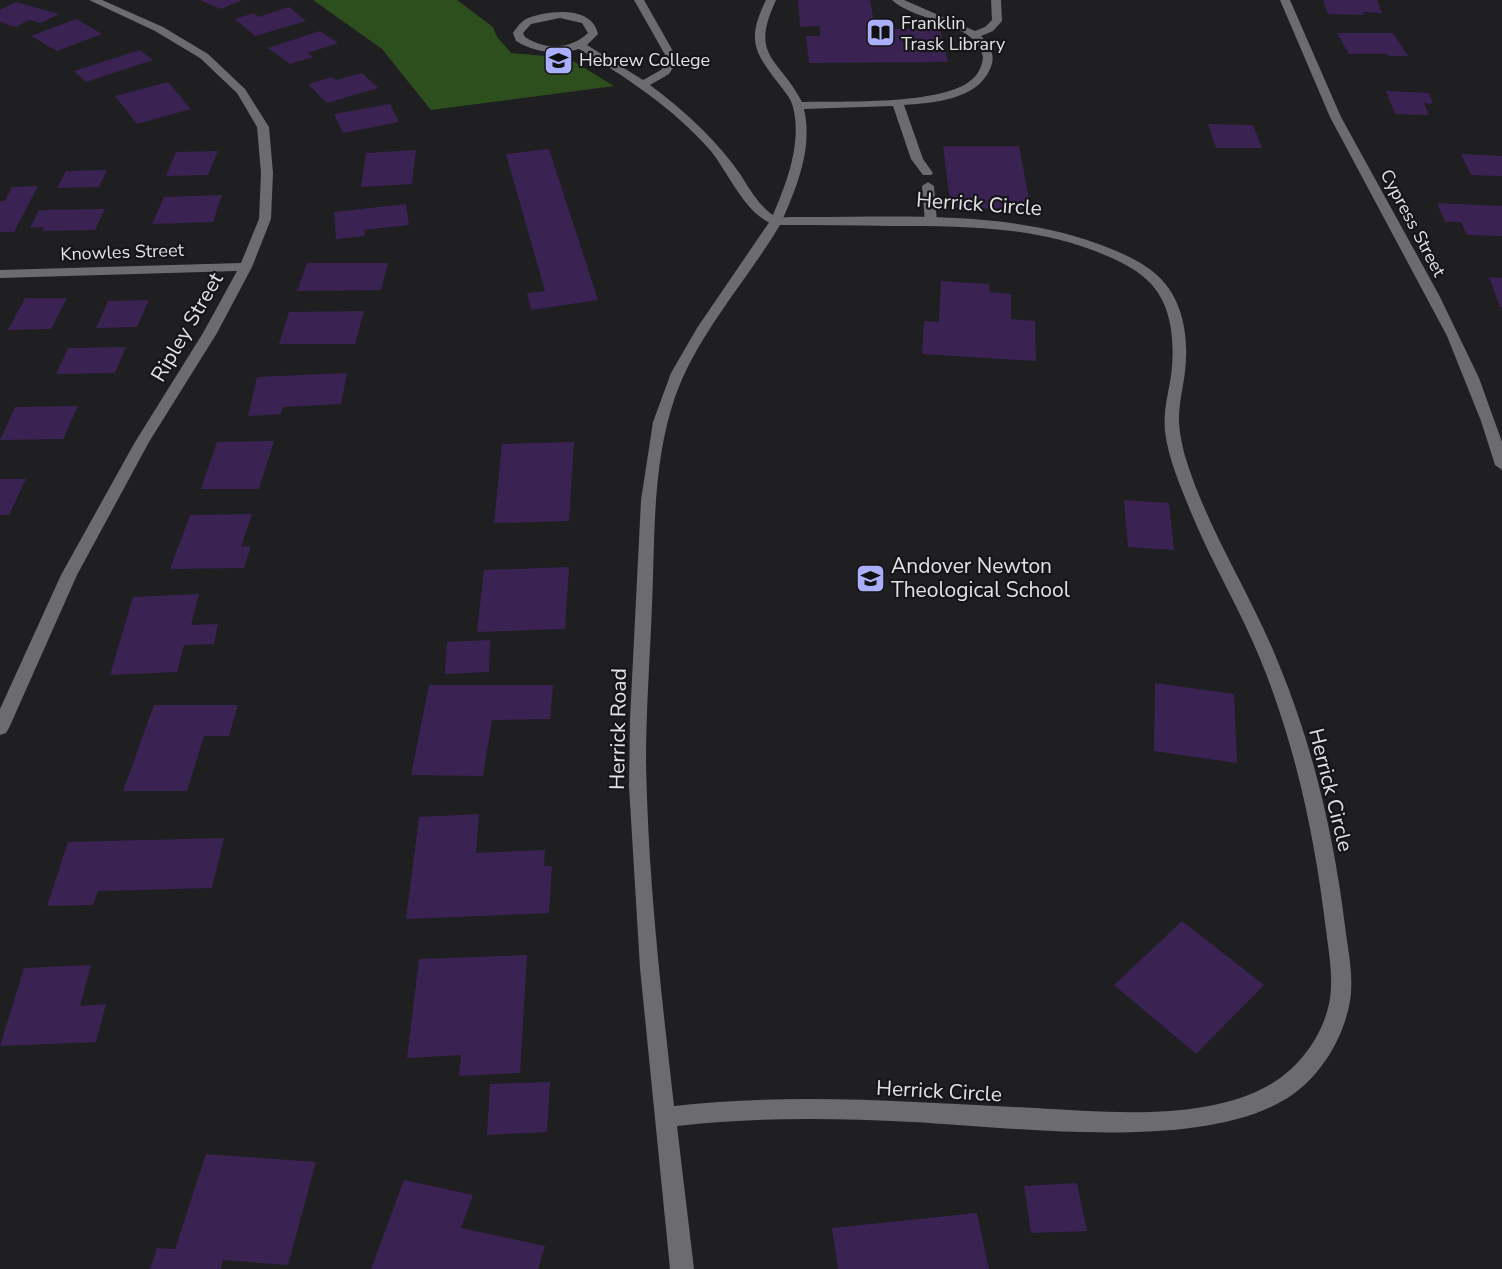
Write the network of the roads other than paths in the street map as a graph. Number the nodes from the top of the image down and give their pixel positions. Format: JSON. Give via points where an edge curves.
{"nodes":[{"id":1,"x":94,"y":0,"type":"edge"},
{"id":2,"x":639,"y":0,"type":"edge"},
{"id":3,"x":771,"y":0,"type":"edge"},
{"id":4,"x":897,"y":0,"type":"edge"},
{"id":5,"x":996,"y":0,"type":"edge"},
{"id":6,"x":1285,"y":0,"type":"edge"},
{"id":7,"x":975,"y":35,"type":"junction"},
{"id":8,"x":580,"y":45,"type":"junction"},
{"id":9,"x":644,"y":84,"type":"junction"},
{"id":10,"x":897,"y":101,"type":"junction"},
{"id":11,"x":798,"y":106,"type":"junction"},
{"id":12,"x":776,"y":221,"type":"junction"},
{"id":13,"x":931,"y":222,"type":"junction"},
{"id":14,"x":246,"y":267,"type":"junction"},
{"id":15,"x":0,"y":274,"type":"edge"},
{"id":16,"x":1502,"y":465,"type":"edge"},
{"id":17,"x":0,"y":728,"type":"edge"},
{"id":18,"x":665,"y":1117,"type":"junction"},
{"id":19,"x":682,"y":1269,"type":"edge"}],
"edges":[{"from":1,"to":14,"type":"street","name":"Ripley Street","via":[[159,28],[204,56],[241,91],[263,128],[267,173],[265,219]]},
{"from":2,"to":9,"type":"street","via":[[673,60],[666,73]]},
{"from":3,"to":11,"type":"street","via":[[759,27],[759,45]]},
{"from":4,"to":7,"type":"street"},
{"from":5,"to":7,"type":"street","via":[[997,21]]},
{"from":6,"to":16,"type":"street","name":"Cypress Street","via":[[1335,117],[1465,360]]},
{"from":7,"to":10,"type":"street","via":[[985,46],[988,60],[975,83],[943,96]]},
{"from":8,"to":8,"type":"street","via":[[537,48],[526,44],[518,33],[538,18],[571,16],[593,28],[589,40]]},
{"from":8,"to":9,"type":"street"},
{"from":9,"to":12,"type":"street","via":[[702,134],[759,211]]},
{"from":10,"to":11,"type":"street"},
{"from":10,"to":13,"type":"street","via":[[927,179]]},
{"from":11,"to":12,"type":"street","name":"Herrick Road","via":[[798,152],[791,185]]},
{"from":12,"to":13,"type":"street","name":"Herrick Circle"},
{"from":12,"to":18,"type":"street","name":"Herrick Road","via":[[678,373],[661,419],[651,466],[638,787]]},
{"from":13,"to":18,"type":"street","name":"Herrick Circle","via":[[1014,225],[1075,239],[1142,270],[1168,296],[1175,319],[1179,360],[1171,412],[1176,450],[1200,515],[1274,674],[1294,729],[1320,829],[1341,979],[1335,1022],[1314,1058],[1297,1077],[1275,1093],[1222,1112],[1114,1122],[803,1107]]},
{"from":14,"to":15,"type":"street","name":"Knowles Street"},
{"from":14,"to":17,"type":"street","name":"Ripley Street","via":[[69,575]]},
{"from":18,"to":19,"type":"street","name":"Herrick Road"}]}
